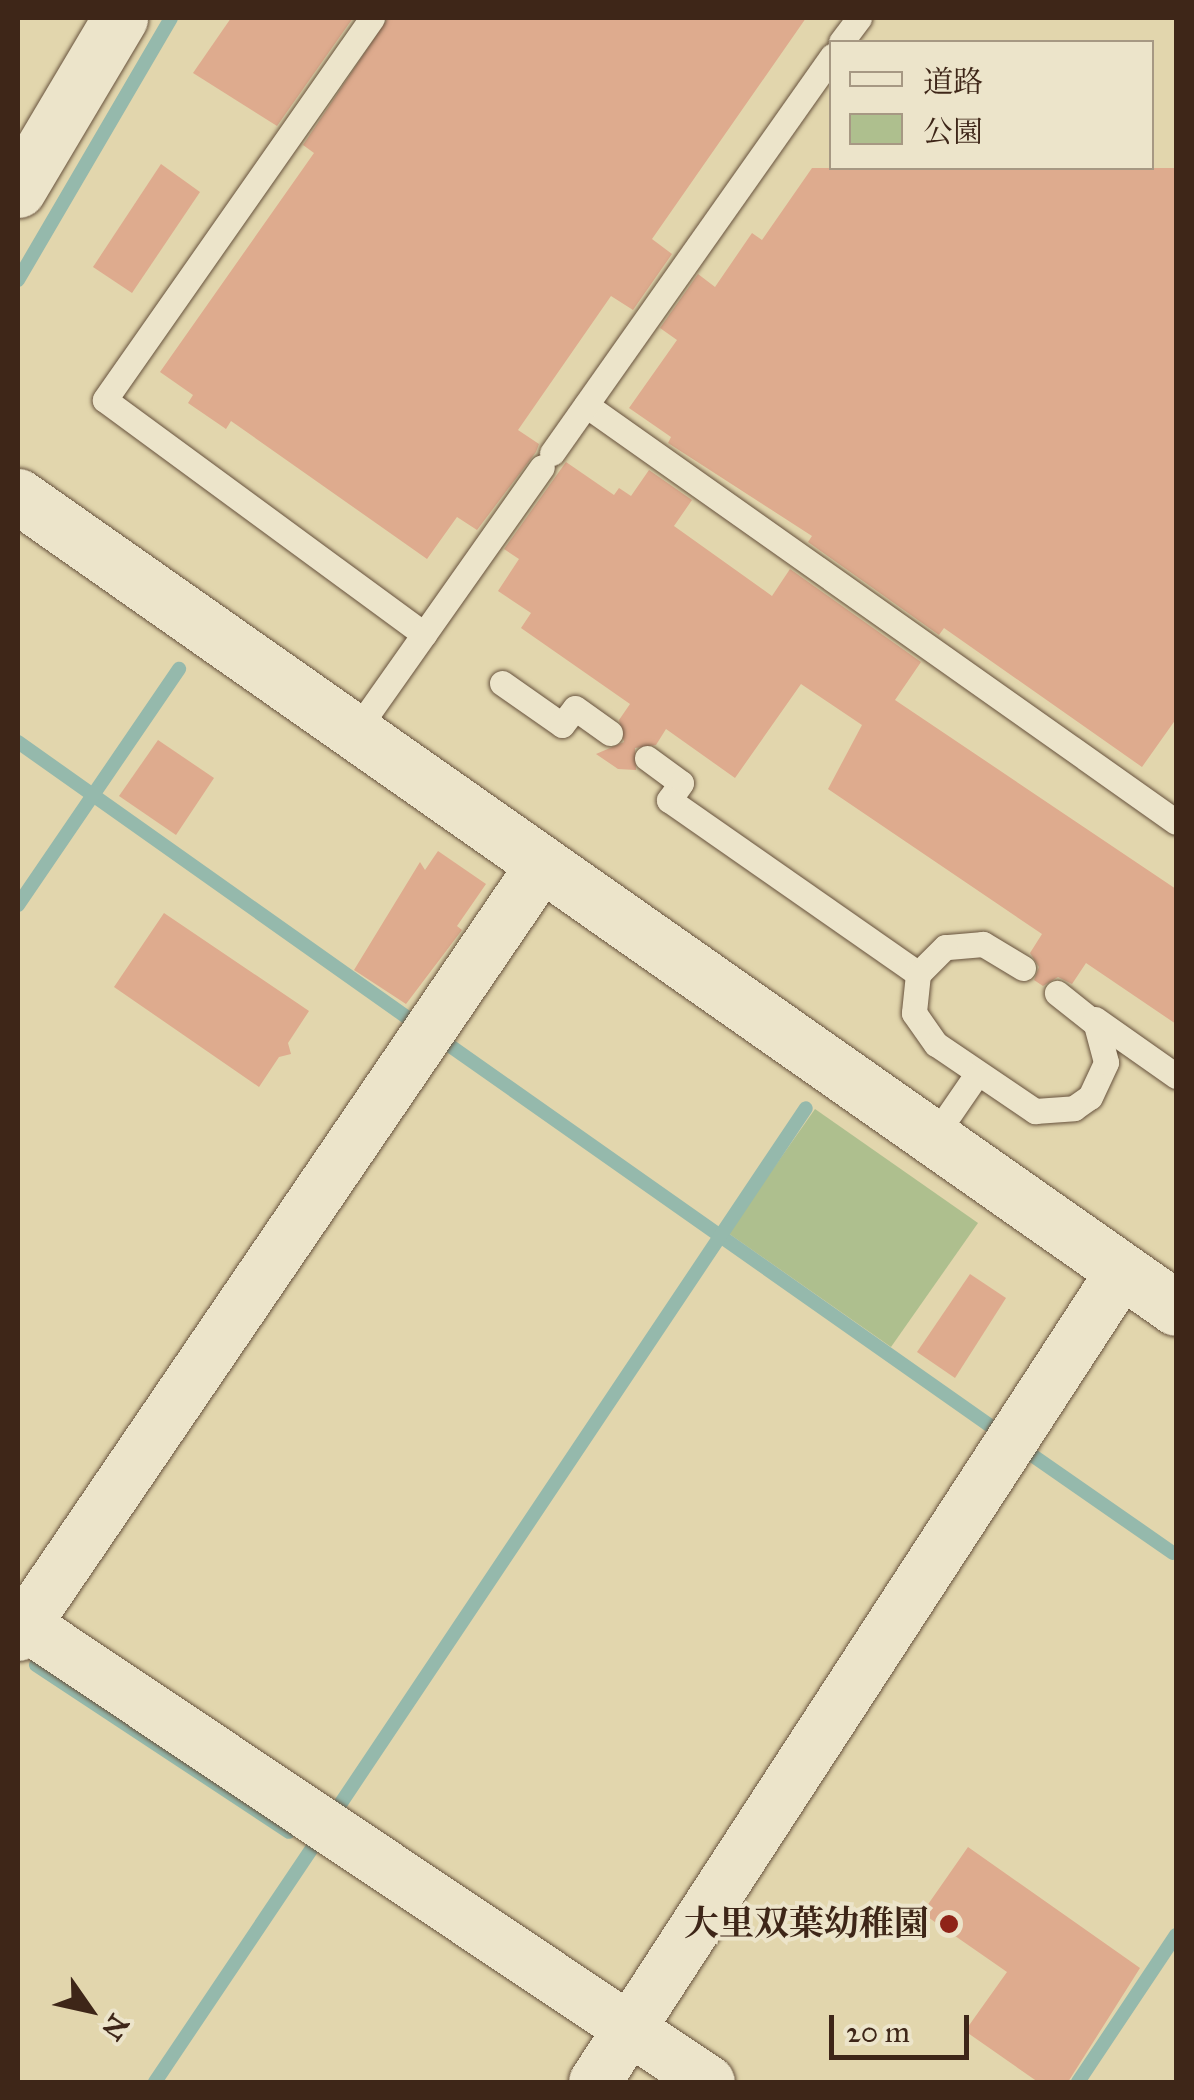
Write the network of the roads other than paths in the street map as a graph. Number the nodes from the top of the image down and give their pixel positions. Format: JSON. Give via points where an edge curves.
{"nodes":[{"id":1,"x":120,"y":18,"type":"edge"},
{"id":2,"x":372,"y":18,"type":"edge"},
{"id":3,"x":859,"y":18,"type":"edge"},
{"id":4,"x":842,"y":40,"type":"edge"},
{"id":5,"x":829,"y":60,"type":"edge"},
{"id":6,"x":18,"y":190,"type":"edge"},
{"id":7,"x":586,"y":405,"type":"junction"},
{"id":8,"x":18,"y":496,"type":"edge"},
{"id":9,"x":424,"y":634,"type":"junction"},
{"id":10,"x":502,"y":683,"type":"dead end"},
{"id":11,"x":355,"y":732,"type":"junction"},
{"id":12,"x":610,"y":733,"type":"dead end"},
{"id":13,"x":647,"y":758,"type":"dead end"},
{"id":14,"x":1175,"y":817,"type":"edge"},
{"id":15,"x":544,"y":864,"type":"junction"},
{"id":16,"x":1023,"y":968,"type":"dead end"},
{"id":17,"x":918,"y":974,"type":"junction"},
{"id":18,"x":1057,"y":993,"type":"dead end"},
{"id":19,"x":1083,"y":1011,"type":"junction"},
{"id":20,"x":977,"y":1074,"type":"junction"},
{"id":21,"x":1176,"y":1076,"type":"edge"},
{"id":22,"x":933,"y":1138,"type":"junction"},
{"id":23,"x":1122,"y":1270,"type":"junction"},
{"id":24,"x":1176,"y":1308,"type":"edge"},
{"id":25,"x":20,"y":1627,"type":"edge"},
{"id":26,"x":629,"y":2030,"type":"junction"},
{"id":27,"x":595,"y":2082,"type":"edge"},
{"id":28,"x":709,"y":2082,"type":"edge"}],
"edges":[{"from":1,"to":6,"type":"street"},
{"from":2,"to":9,"type":"lane","via":[[105,400]]},
{"from":3,"to":4,"type":"lane"},
{"from":5,"to":7,"type":"lane"},
{"from":7,"to":9,"type":"lane"},
{"from":7,"to":14,"type":"lane"},
{"from":8,"to":11,"type":"street"},
{"from":9,"to":11,"type":"lane"},
{"from":10,"to":12,"type":"lane","via":[[562,726],[575,708]]},
{"from":11,"to":15,"type":"street"},
{"from":13,"to":17,"type":"lane","via":[[681,783],[670,800]]},
{"from":15,"to":22,"type":"street"},
{"from":15,"to":25,"type":"street"},
{"from":16,"to":17,"type":"lane","via":[[984,944],[964,942],[945,947]]},
{"from":17,"to":20,"type":"lane","via":[[914,1013],[922,1031]]},
{"from":18,"to":19,"type":"lane"},
{"from":19,"to":20,"type":"lane","via":[[1105,1042],[1106,1062],[1090,1096],[1074,1108],[1035,1111]]},
{"from":19,"to":21,"type":"lane"},
{"from":20,"to":22,"type":"lane"},
{"from":22,"to":23,"type":"street"},
{"from":23,"to":24,"type":"street"},
{"from":23,"to":26,"type":"street"},
{"from":25,"to":26,"type":"street"},
{"from":26,"to":27,"type":"street"},
{"from":26,"to":28,"type":"street"}]}
